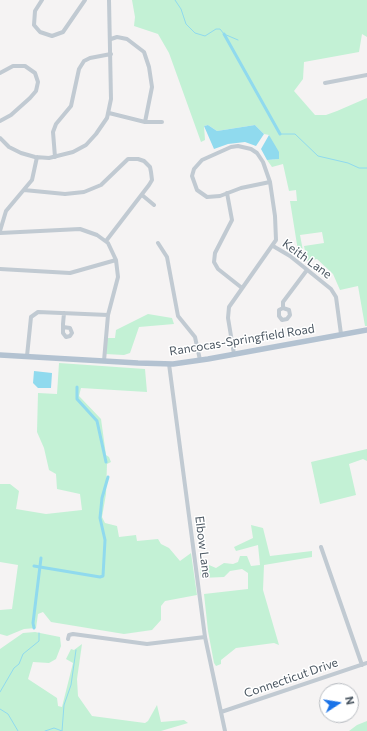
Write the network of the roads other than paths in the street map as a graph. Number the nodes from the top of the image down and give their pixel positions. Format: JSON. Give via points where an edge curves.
{"nodes":[{"id":1,"x":42,"y":0,"type":"edge"},
{"id":2,"x":85,"y":0,"type":"edge"},
{"id":3,"x":109,"y":0,"type":"edge"},
{"id":4,"x":111,"y":39,"type":"junction"},
{"id":5,"x":111,"y":54,"type":"junction"},
{"id":6,"x":0,"y":73,"type":"edge"},
{"id":7,"x":367,"y":76,"type":"edge"},
{"id":8,"x":325,"y":83,"type":"dead end"},
{"id":9,"x":109,"y":113,"type":"junction"},
{"id":10,"x":0,"y":121,"type":"edge"},
{"id":11,"x":146,"y":122,"type":"junction"},
{"id":12,"x":162,"y":122,"type":"dead end"},
{"id":13,"x":0,"y":138,"type":"edge"},
{"id":14,"x":37,"y":158,"type":"junction"},
{"id":15,"x":55,"y":158,"type":"junction"},
{"id":16,"x":270,"y":182,"type":"junction"},
{"id":17,"x":24,"y":190,"type":"junction"},
{"id":18,"x":227,"y":194,"type":"junction"},
{"id":19,"x":142,"y":195,"type":"junction"},
{"id":20,"x":154,"y":205,"type":"dead end"},
{"id":21,"x":0,"y":232,"type":"edge"},
{"id":22,"x":106,"y":241,"type":"junction"},
{"id":23,"x":158,"y":243,"type":"dead end"},
{"id":24,"x":272,"y":246,"type":"junction"},
{"id":25,"x":116,"y":260,"type":"junction"},
{"id":26,"x":0,"y":270,"type":"edge"},
{"id":27,"x":307,"y":270,"type":"junction"},
{"id":28,"x":242,"y":288,"type":"junction"},
{"id":29,"x":283,"y":308,"type":"dead end"},
{"id":30,"x":64,"y":313,"type":"junction"},
{"id":31,"x":108,"y":315,"type":"junction"},
{"id":32,"x":63,"y":327,"type":"dead end"},
{"id":33,"x":367,"y":330,"type":"edge"},
{"id":34,"x":342,"y":334,"type":"junction"},
{"id":35,"x":234,"y":354,"type":"junction"},
{"id":36,"x":0,"y":355,"type":"edge"},
{"id":37,"x":27,"y":356,"type":"junction"},
{"id":38,"x":200,"y":360,"type":"junction"},
{"id":39,"x":104,"y":361,"type":"junction"},
{"id":40,"x":169,"y":364,"type":"junction"},
{"id":41,"x":321,"y":547,"type":"dead end"},
{"id":42,"x":205,"y":636,"type":"junction"},
{"id":43,"x":68,"y":639,"type":"dead end"},
{"id":44,"x":367,"y":663,"type":"edge"},
{"id":45,"x":362,"y":665,"type":"junction"},
{"id":46,"x":221,"y":712,"type":"junction"},
{"id":47,"x":225,"y":731,"type":"edge"}],
"edges":[{"from":1,"to":2,"type":"street","via":[[35,11],[34,25],[43,34],[52,36],[63,32]]},
{"from":3,"to":4,"type":"street"},
{"from":4,"to":5,"type":"street"},
{"from":4,"to":11,"type":"street","via":[[127,39],[144,52],[152,87]]},
{"from":5,"to":9,"type":"street","via":[[112,99]]},
{"from":5,"to":15,"type":"street","via":[[87,59],[78,69],[72,104],[56,124],[53,132]]},
{"from":6,"to":10,"type":"street","via":[[13,66],[25,66],[33,71],[38,82],[36,91],[30,98]]},
{"from":7,"to":8,"type":"street"},
{"from":9,"to":11,"type":"street"},
{"from":9,"to":15,"type":"street","via":[[100,130],[86,145]]},
{"from":11,"to":12,"type":"street"},
{"from":13,"to":14,"type":"street","via":[[17,152]]},
{"from":14,"to":15,"type":"street"},
{"from":14,"to":17,"type":"street","via":[[33,177]]},
{"from":16,"to":18,"type":"street","via":[[254,184]]},
{"from":16,"to":18,"type":"street","via":[[257,153],[251,149],[231,147],[202,160],[194,169],[192,176],[197,190],[207,197]]},
{"from":16,"to":24,"type":"street","via":[[276,232]]},
{"from":17,"to":19,"type":"street","via":[[65,194],[84,192],[98,187],[128,159],[135,159],[146,163],[151,172],[152,180]]},
{"from":17,"to":21,"type":"street","via":[[6,211]]},
{"from":18,"to":28,"type":"street","via":[[232,220],[215,253],[214,262],[218,269]]},
{"from":19,"to":20,"type":"street"},
{"from":19,"to":22,"type":"street"},
{"from":21,"to":22,"type":"street","via":[[75,229],[93,233]]},
{"from":22,"to":25,"type":"street"},
{"from":23,"to":38,"type":"street","via":[[167,257],[178,316],[196,337]]},
{"from":24,"to":27,"type":"street","name":"Keith Lane"},
{"from":24,"to":28,"type":"street"},
{"from":25,"to":26,"type":"street","via":[[70,273]]},
{"from":25,"to":31,"type":"street","via":[[118,281]]},
{"from":27,"to":29,"type":"street","via":[[283,302]]},
{"from":27,"to":34,"type":"street","name":"Keith Lane","via":[[326,284],[336,297]]},
{"from":28,"to":35,"type":"street","via":[[228,311]]},
{"from":30,"to":31,"type":"street"},
{"from":30,"to":32,"type":"street"},
{"from":30,"to":37,"type":"street","via":[[38,312],[31,317]]},
{"from":31,"to":39,"type":"street"},
{"from":33,"to":34,"type":"main road","name":"Rancocas-Springfield Road"},
{"from":34,"to":35,"type":"main road","name":"Rancocas-Springfield Road"},
{"from":35,"to":38,"type":"main road","name":"Rancocas-Springfield Road"},
{"from":36,"to":37,"type":"main road","name":"Rancocas-Springfield Road"},
{"from":37,"to":39,"type":"main road","name":"Rancocas-Springfield Road"},
{"from":38,"to":40,"type":"main road","name":"Rancocas-Springfield Road"},
{"from":39,"to":40,"type":"main road","name":"Rancocas-Springfield Road"},
{"from":40,"to":42,"type":"street","name":"Elbow Lane"},
{"from":41,"to":45,"type":"street"},
{"from":42,"to":43,"type":"street","via":[[148,644],[73,634],[69,635]]},
{"from":42,"to":46,"type":"street","name":"Elbow Lane"},
{"from":44,"to":45,"type":"street","name":"Connecticut Drive"},
{"from":45,"to":46,"type":"street","name":"Connecticut Drive"},
{"from":46,"to":47,"type":"street","name":"Elbow Lane"}]}
